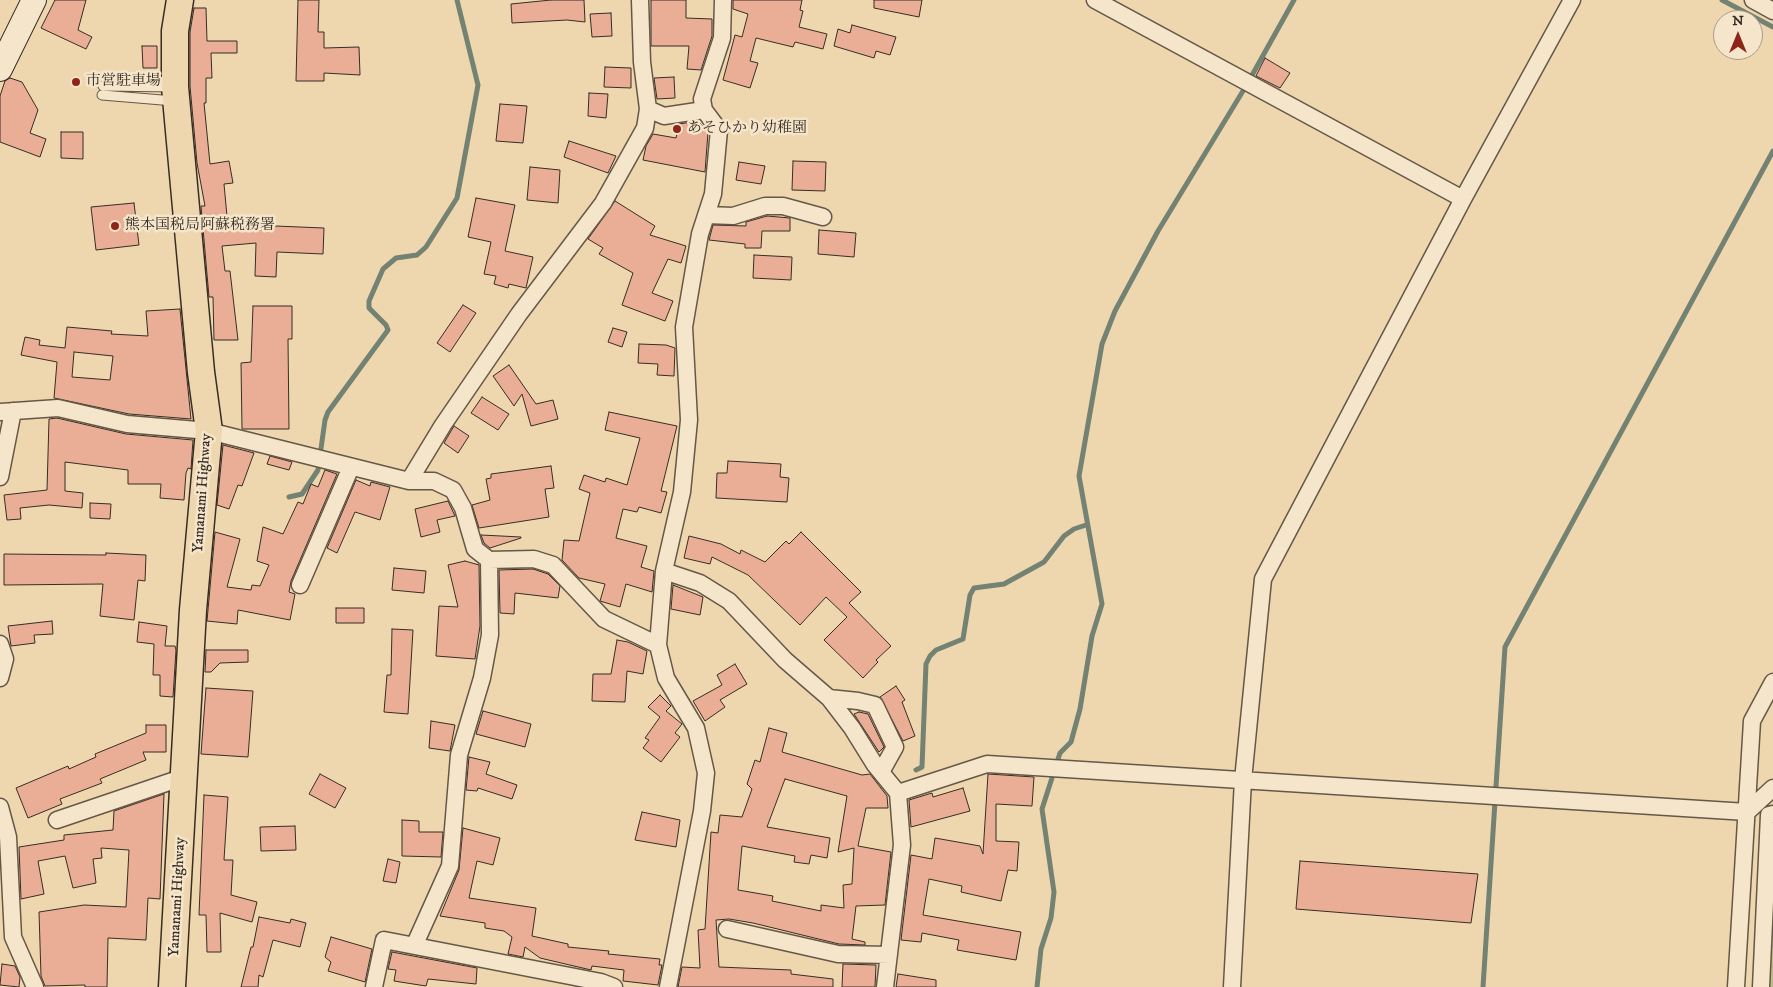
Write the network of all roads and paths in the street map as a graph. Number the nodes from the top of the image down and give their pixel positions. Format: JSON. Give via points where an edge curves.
{"nodes":[{"id":1,"x":34,"y":0,"type":"edge"},
{"id":2,"x":169,"y":0,"type":"edge"},
{"id":3,"x":180,"y":0,"type":"edge"},
{"id":4,"x":640,"y":0,"type":"edge"},
{"id":5,"x":723,"y":0,"type":"edge"},
{"id":6,"x":1095,"y":0,"type":"edge"},
{"id":7,"x":1572,"y":0,"type":"edge"},
{"id":8,"x":1753,"y":0,"type":"edge"},
{"id":9,"x":1773,"y":11,"type":"edge"},
{"id":10,"x":175,"y":31,"type":"junction"},
{"id":11,"x":0,"y":69,"type":"edge"},
{"id":12,"x":176,"y":94,"type":"junction"},
{"id":13,"x":648,"y":109,"type":"junction"},
{"id":14,"x":704,"y":110,"type":"junction"},
{"id":15,"x":1464,"y":199,"type":"junction"},
{"id":16,"x":706,"y":215,"type":"junction"},
{"id":17,"x":823,"y":217,"type":"dead end"},
{"id":18,"x":7,"y":411,"type":"edge"},
{"id":19,"x":209,"y":431,"type":"junction"},
{"id":20,"x":351,"y":467,"type":"junction"},
{"id":21,"x":0,"y":477,"type":"edge"},
{"id":22,"x":409,"y":481,"type":"junction"},
{"id":23,"x":489,"y":560,"type":"junction"},
{"id":24,"x":664,"y":571,"type":"junction"},
{"id":25,"x":300,"y":585,"type":"dead end"},
{"id":26,"x":0,"y":644,"type":"edge"},
{"id":27,"x":658,"y":645,"type":"junction"},
{"id":28,"x":0,"y":678,"type":"edge"},
{"id":29,"x":1773,"y":682,"type":"edge"},
{"id":30,"x":828,"y":698,"type":"junction"},
{"id":31,"x":881,"y":772,"type":"junction"},
{"id":32,"x":184,"y":777,"type":"junction"},
{"id":33,"x":1243,"y":780,"type":"junction"},
{"id":34,"x":1773,"y":788,"type":"edge"},
{"id":35,"x":898,"y":793,"type":"junction"},
{"id":36,"x":0,"y":808,"type":"edge"},
{"id":37,"x":1747,"y":812,"type":"junction"},
{"id":38,"x":1773,"y":814,"type":"edge"},
{"id":39,"x":58,"y":820,"type":"dead end"},
{"id":40,"x":727,"y":929,"type":"dead end"},
{"id":41,"x":415,"y":944,"type":"junction"},
{"id":42,"x":889,"y":955,"type":"junction"},
{"id":43,"x":35,"y":987,"type":"edge"},
{"id":44,"x":172,"y":987,"type":"edge"},
{"id":45,"x":374,"y":987,"type":"edge"},
{"id":46,"x":614,"y":987,"type":"edge"},
{"id":47,"x":668,"y":987,"type":"edge"},
{"id":48,"x":885,"y":987,"type":"edge"},
{"id":49,"x":1232,"y":987,"type":"edge"},
{"id":50,"x":1736,"y":987,"type":"edge"},
{"id":51,"x":1761,"y":987,"type":"edge"}],
"edges":[{"from":1,"to":11,"type":"street"},
{"from":2,"to":10,"type":"street"},
{"from":3,"to":10,"type":"main road","name":"Yamanami Highway"},
{"from":4,"to":13,"type":"street","via":[[642,62]]},
{"from":5,"to":14,"type":"street","via":[[722,38],[702,99]]},
{"from":6,"to":15,"type":"street"},
{"from":7,"to":15,"type":"street"},
{"from":8,"to":9,"type":"street"},
{"from":10,"to":12,"type":"main road","name":"Yamanami Highway"},
{"from":12,"to":12,"type":"lane","via":[[103,90]]},
{"from":12,"to":19,"type":"main road","name":"Yamanami Highway"},
{"from":13,"to":14,"type":"street","via":[[664,116]]},
{"from":13,"to":22,"type":"street","via":[[646,128],[603,203],[513,322]]},
{"from":14,"to":16,"type":"street","via":[[719,130],[713,194]]},
{"from":15,"to":33,"type":"street","via":[[1263,579]]},
{"from":16,"to":17,"type":"street","via":[[733,216],[765,206],[783,206]]},
{"from":16,"to":24,"type":"street","via":[[684,327],[689,420],[682,492]]},
{"from":18,"to":19,"type":"street","via":[[58,408],[127,424]]},
{"from":18,"to":21,"type":"street"},
{"from":19,"to":20,"type":"street"},
{"from":19,"to":32,"type":"main road","name":"Yamanami Highway"},
{"from":20,"to":22,"type":"street"},
{"from":20,"to":25,"type":"street"},
{"from":22,"to":23,"type":"street","via":[[434,481],[453,490],[463,508],[475,549]]},
{"from":23,"to":27,"type":"street","via":[[534,559],[553,565],[604,618]]},
{"from":23,"to":41,"type":"street","via":[[490,635],[482,678],[459,755],[450,866]]},
{"from":24,"to":27,"type":"street"},
{"from":24,"to":30,"type":"street","via":[[700,583],[729,600],[785,660]]},
{"from":26,"to":28,"type":"street","via":[[5,659]]},
{"from":27,"to":47,"type":"street","via":[[666,678],[696,728],[706,773],[702,811]]},
{"from":29,"to":37,"type":"street","via":[[1752,721]]},
{"from":30,"to":31,"type":"street"},
{"from":30,"to":31,"type":"street","via":[[874,706],[895,748]]},
{"from":31,"to":35,"type":"street"},
{"from":32,"to":39,"type":"street"},
{"from":32,"to":44,"type":"main road","name":"Yamanami Highway"},
{"from":33,"to":35,"type":"street","via":[[987,764]]},
{"from":33,"to":37,"type":"street"},
{"from":33,"to":49,"type":"street"},
{"from":34,"to":37,"type":"street"},
{"from":35,"to":42,"type":"street","via":[[902,845]]},
{"from":36,"to":43,"type":"street","via":[[8,837],[13,937]]},
{"from":37,"to":50,"type":"street"},
{"from":38,"to":51,"type":"street","via":[[1769,815]]},
{"from":40,"to":42,"type":"street","via":[[838,954]]},
{"from":41,"to":45,"type":"street","via":[[384,940]]},
{"from":41,"to":46,"type":"street"},
{"from":42,"to":48,"type":"street"}]}
